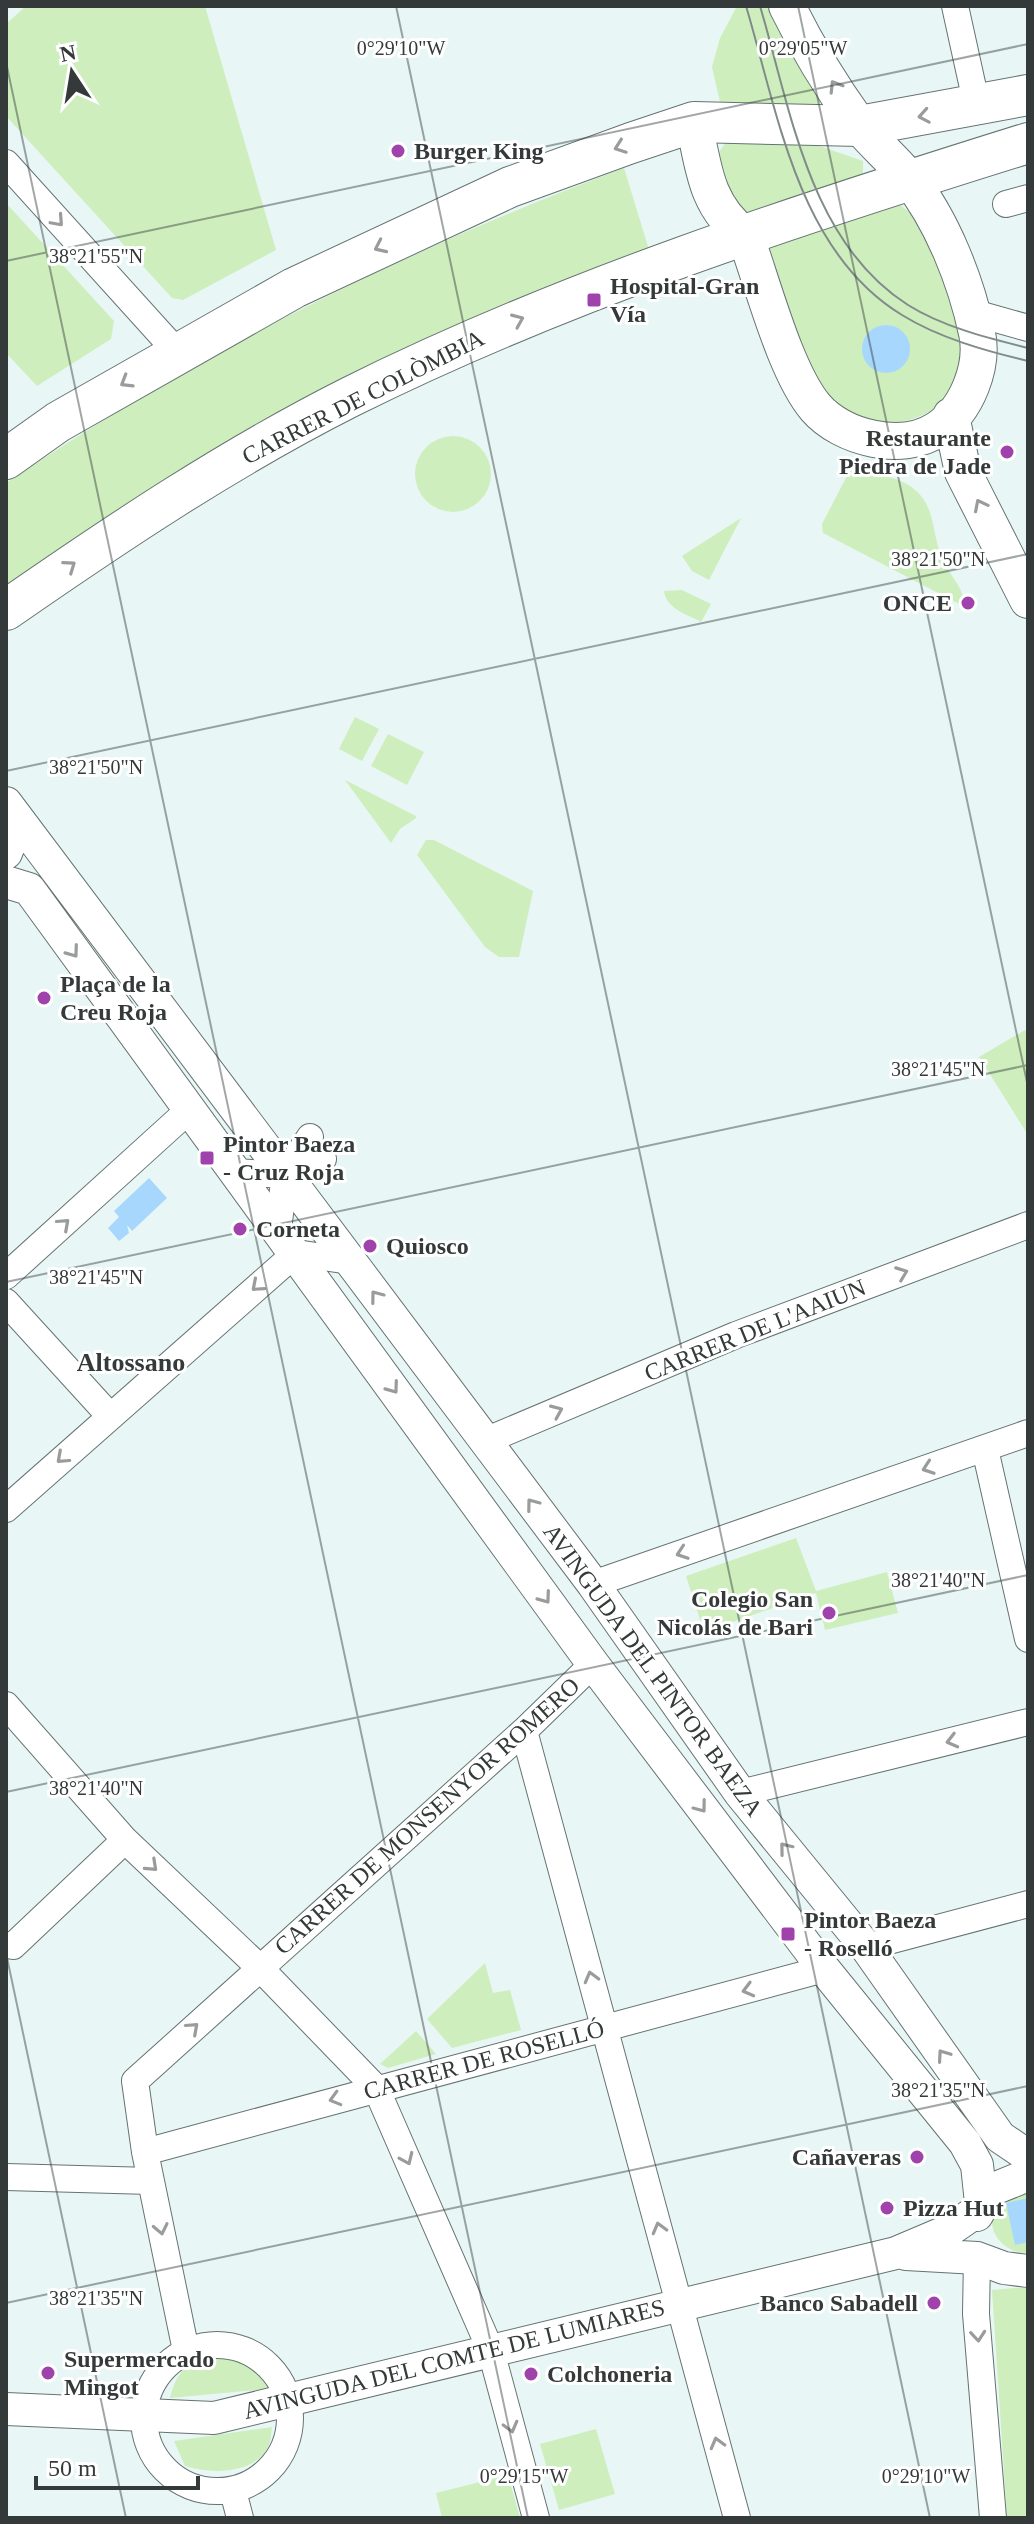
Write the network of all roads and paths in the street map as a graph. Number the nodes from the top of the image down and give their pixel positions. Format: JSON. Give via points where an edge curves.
{"nodes":[{"id":1,"x":787,"y":6,"type":"edge"},
{"id":2,"x":955,"y":6,"type":"edge"},
{"id":3,"x":1028,"y":95,"type":"edge"},
{"id":4,"x":977,"y":106,"type":"junction"},
{"id":5,"x":694,"y":122,"type":"junction"},
{"id":6,"x":860,"y":126,"type":"junction"},
{"id":7,"x":1028,"y":143,"type":"edge"},
{"id":8,"x":982,"y":158,"type":"junction"},
{"id":9,"x":6,"y":163,"type":"edge"},
{"id":10,"x":910,"y":180,"type":"junction"},
{"id":11,"x":941,"y":229,"type":"junction"},
{"id":12,"x":745,"y":235,"type":"junction"},
{"id":13,"x":971,"y":312,"type":"junction"},
{"id":14,"x":1028,"y":328,"type":"edge"},
{"id":15,"x":177,"y":352,"type":"junction"},
{"id":16,"x":951,"y":416,"type":"junction"},
{"id":17,"x":6,"y":459,"type":"edge"},
{"id":18,"x":1023,"y":578,"type":"edge"},
{"id":19,"x":6,"y":610,"type":"edge"},
{"id":20,"x":8,"y":809,"type":"edge"},
{"id":21,"x":6,"y":853,"type":"edge"},
{"id":22,"x":17,"y":885,"type":"edge"},
{"id":23,"x":189,"y":1110,"type":"junction"},
{"id":24,"x":316,"y":1148,"type":"dead end"},
{"id":25,"x":235,"y":1172,"type":"junction"},
{"id":26,"x":285,"y":1175,"type":"junction"},
{"id":27,"x":1028,"y":1225,"type":"edge"},
{"id":28,"x":287,"y":1241,"type":"junction"},
{"id":29,"x":350,"y":1261,"type":"junction"},
{"id":30,"x":6,"y":1276,"type":"edge"},
{"id":31,"x":6,"y":1302,"type":"edge"},
{"id":32,"x":109,"y":1415,"type":"junction"},
{"id":33,"x":1028,"y":1433,"type":"edge"},
{"id":34,"x":485,"y":1441,"type":"junction"},
{"id":35,"x":985,"y":1449,"type":"junction"},
{"id":36,"x":6,"y":1509,"type":"edge"},
{"id":37,"x":1020,"y":1558,"type":"edge"},
{"id":38,"x":593,"y":1584,"type":"junction"},
{"id":39,"x":1028,"y":1639,"type":"edge"},
{"id":40,"x":593,"y":1664,"type":"junction"},
{"id":41,"x":6,"y":1705,"type":"edge"},
{"id":42,"x":1028,"y":1722,"type":"edge"},
{"id":43,"x":524,"y":1731,"type":"junction"},
{"id":44,"x":740,"y":1793,"type":"junction"},
{"id":45,"x":125,"y":1840,"type":"junction"},
{"id":46,"x":1028,"y":1904,"type":"edge"},
{"id":47,"x":6,"y":1945,"type":"edge"},
{"id":48,"x":866,"y":1947,"type":"junction"},
{"id":49,"x":260,"y":1968,"type":"junction"},
{"id":50,"x":824,"y":1969,"type":"junction"},
{"id":51,"x":606,"y":2029,"type":"junction"},
{"id":52,"x":376,"y":2088,"type":"junction"},
{"id":53,"x":145,"y":2152,"type":"junction"},
{"id":54,"x":1028,"y":2156,"type":"edge"},
{"id":55,"x":1028,"y":2175,"type":"edge"},
{"id":56,"x":6,"y":2177,"type":"edge"},
{"id":57,"x":151,"y":2181,"type":"junction"},
{"id":58,"x":979,"y":2207,"type":"junction"},
{"id":59,"x":896,"y":2253,"type":"junction"},
{"id":60,"x":977,"y":2258,"type":"junction"},
{"id":61,"x":1028,"y":2271,"type":"edge"},
{"id":62,"x":679,"y":2304,"type":"junction"},
{"id":63,"x":186,"y":2351,"type":"junction"},
{"id":64,"x":491,"y":2351,"type":"junction"},
{"id":65,"x":289,"y":2401,"type":"junction"},
{"id":66,"x":6,"y":2409,"type":"edge"},
{"id":67,"x":143,"y":2416,"type":"junction"},
{"id":68,"x":233,"y":2491,"type":"junction"},
{"id":69,"x":994,"y":2515,"type":"edge"},
{"id":70,"x":240,"y":2518,"type":"edge"},
{"id":71,"x":536,"y":2518,"type":"edge"},
{"id":72,"x":737,"y":2518,"type":"edge"}],
"edges":[{"from":6,"to":1,"type":"main road","one_way":true},
{"from":2,"to":4,"type":"street"},
{"from":3,"to":4,"type":"main road"},
{"from":4,"to":6,"type":"main road","one_way":true},
{"from":5,"to":6,"type":"main road"},
{"from":5,"to":12,"type":"main road","via":[[714,204]]},
{"from":5,"to":15,"type":"main road","one_way":true,"via":[[510,187],[294,288]]},
{"from":6,"to":10,"type":"main road"},
{"from":7,"to":8,"type":"main road"},
{"from":8,"to":10,"type":"main road"},
{"from":8,"to":11,"type":"main road","via":[[949,187]]},
{"from":9,"to":15,"type":"street","one_way":true},
{"from":10,"to":11,"type":"main road"},
{"from":10,"to":12,"type":"main road"},
{"from":11,"to":13,"type":"main road"},
{"from":12,"to":16,"type":"main road","via":[[797,376],[815,407],[832,423],[852,435],[902,438],[938,429]]},
{"from":19,"to":12,"type":"main road","name":"CARRER DE COLÒMBIA","one_way":true,"via":[[203,479],[348,398],[572,297]]},
{"from":13,"to":14,"type":"street"},
{"from":13,"to":16,"type":"main road","via":[[978,346],[976,372],[967,396]]},
{"from":15,"to":17,"type":"main road","one_way":true},
{"from":18,"to":16,"type":"main road","one_way":true,"via":[[963,472]]},
{"from":20,"to":21,"type":"street","via":[[15,830]]},
{"from":20,"to":26,"type":"street","name":"AVINGUDA DEL PINTOR BAEZA"},
{"from":22,"to":23,"type":"street","name":"AVINGUDA DEL PINTOR BAEZA","one_way":true},
{"from":23,"to":25,"type":"street","name":"AVINGUDA DEL PINTOR BAEZA"},
{"from":30,"to":23,"type":"street","one_way":true},
{"from":24,"to":26,"type":"street"},
{"from":25,"to":26,"type":"street"},
{"from":25,"to":28,"type":"street","name":"AVINGUDA DEL PINTOR BAEZA"},
{"from":26,"to":28,"type":"street"},
{"from":26,"to":29,"type":"street","name":"AVINGUDA DEL PINTOR BAEZA"},
{"from":34,"to":27,"type":"street","name":"CARRER DE L'AAIUN","one_way":true,"via":[[736,1335]]},
{"from":28,"to":29,"type":"street"},
{"from":28,"to":32,"type":"street","one_way":true},
{"from":28,"to":40,"type":"street","name":"AVINGUDA DEL PINTOR BAEZA","one_way":true},
{"from":34,"to":29,"type":"street","name":"AVINGUDA DEL PINTOR BAEZA","one_way":true},
{"from":31,"to":32,"type":"street"},
{"from":32,"to":36,"type":"street","one_way":true},
{"from":33,"to":35,"type":"street"},
{"from":38,"to":34,"type":"street","name":"AVINGUDA DEL PINTOR BAEZA","one_way":true},
{"from":35,"to":37,"type":"street"},
{"from":35,"to":38,"type":"street","one_way":true},
{"from":37,"to":39,"type":"street"},
{"from":38,"to":44,"type":"street","name":"AVINGUDA DEL PINTOR BAEZA"},
{"from":40,"to":43,"type":"street","name":"CARRER DE MONSENYOR ROMERO"},
{"from":40,"to":50,"type":"street","name":"AVINGUDA DEL PINTOR BAEZA","one_way":true},
{"from":41,"to":45,"type":"street"},
{"from":42,"to":44,"type":"street","one_way":true},
{"from":43,"to":49,"type":"street","name":"CARRER DE MONSENYOR ROMERO"},
{"from":51,"to":43,"type":"street","one_way":true},
{"from":48,"to":44,"type":"street","name":"AVINGUDA DEL PINTOR BAEZA","one_way":true},
{"from":45,"to":47,"type":"street","via":[[13,1946]]},
{"from":45,"to":49,"type":"street","one_way":true},
{"from":46,"to":48,"type":"street"},
{"from":54,"to":48,"type":"street","name":"AVINGUDA DEL PINTOR BAEZA","one_way":true,"via":[[1000,2137]]},
{"from":49,"to":52,"type":"street"},
{"from":53,"to":49,"type":"street","name":"CARRER DE MONSENYOR ROMERO","one_way":true,"via":[[135,2081]]},
{"from":50,"to":51,"type":"street","name":"CARRER DE ROSELLÓ","one_way":true},
{"from":50,"to":58,"type":"street","name":"AVINGUDA DEL PINTOR BAEZA","via":[[965,2143],[977,2165]]},
{"from":51,"to":52,"type":"street","name":"CARRER DE ROSELLÓ"},
{"from":62,"to":51,"type":"street","one_way":true},
{"from":52,"to":53,"type":"street","name":"CARRER DE ROSELLÓ","one_way":true},
{"from":52,"to":64,"type":"street","one_way":true},
{"from":53,"to":57,"type":"street"},
{"from":55,"to":58,"type":"street","name":"AVINGUDA DEL COMTE DE LUMIARES","via":[[1002,2183]]},
{"from":56,"to":57,"type":"street"},
{"from":57,"to":63,"type":"street","one_way":true},
{"from":58,"to":59,"type":"street","name":"AVINGUDA DEL COMTE DE LUMIARES","via":[[948,2231]]},
{"from":58,"to":60,"type":"street","name":"AVINGUDA DEL PINTOR BAEZA"},
{"from":59,"to":60,"type":"street","name":"AVINGUDA DEL COMTE DE LUMIARES"},
{"from":59,"to":62,"type":"street","name":"AVINGUDA DEL COMTE DE LUMIARES"},
{"from":60,"to":61,"type":"street","name":"AVINGUDA DEL COMTE DE LUMIARES"},
{"from":60,"to":69,"type":"street","one_way":true,"via":[[976,2314]]},
{"from":62,"to":64,"type":"street","name":"AVINGUDA DEL COMTE DE LUMIARES"},
{"from":72,"to":62,"type":"street","one_way":true},
{"from":63,"to":65,"type":"street","via":[[229,2345],[249,2352],[281,2381]]},
{"from":63,"to":67,"type":"street","via":[[155,2377]]},
{"from":64,"to":65,"type":"street","name":"AVINGUDA DEL COMTE DE LUMIARES"},
{"from":64,"to":71,"type":"street","one_way":true},
{"from":65,"to":67,"type":"street","name":"AVINGUDA DEL COMTE DE LUMIARES","via":[[214,2418]]},
{"from":65,"to":68,"type":"street","via":[[289,2430],[274,2464]]},
{"from":66,"to":67,"type":"street","name":"AVINGUDA DEL COMTE DE LUMIARES"},
{"from":67,"to":68,"type":"street","via":[[145,2435],[164,2469],[198,2489]]},
{"from":68,"to":70,"type":"street"}]}
